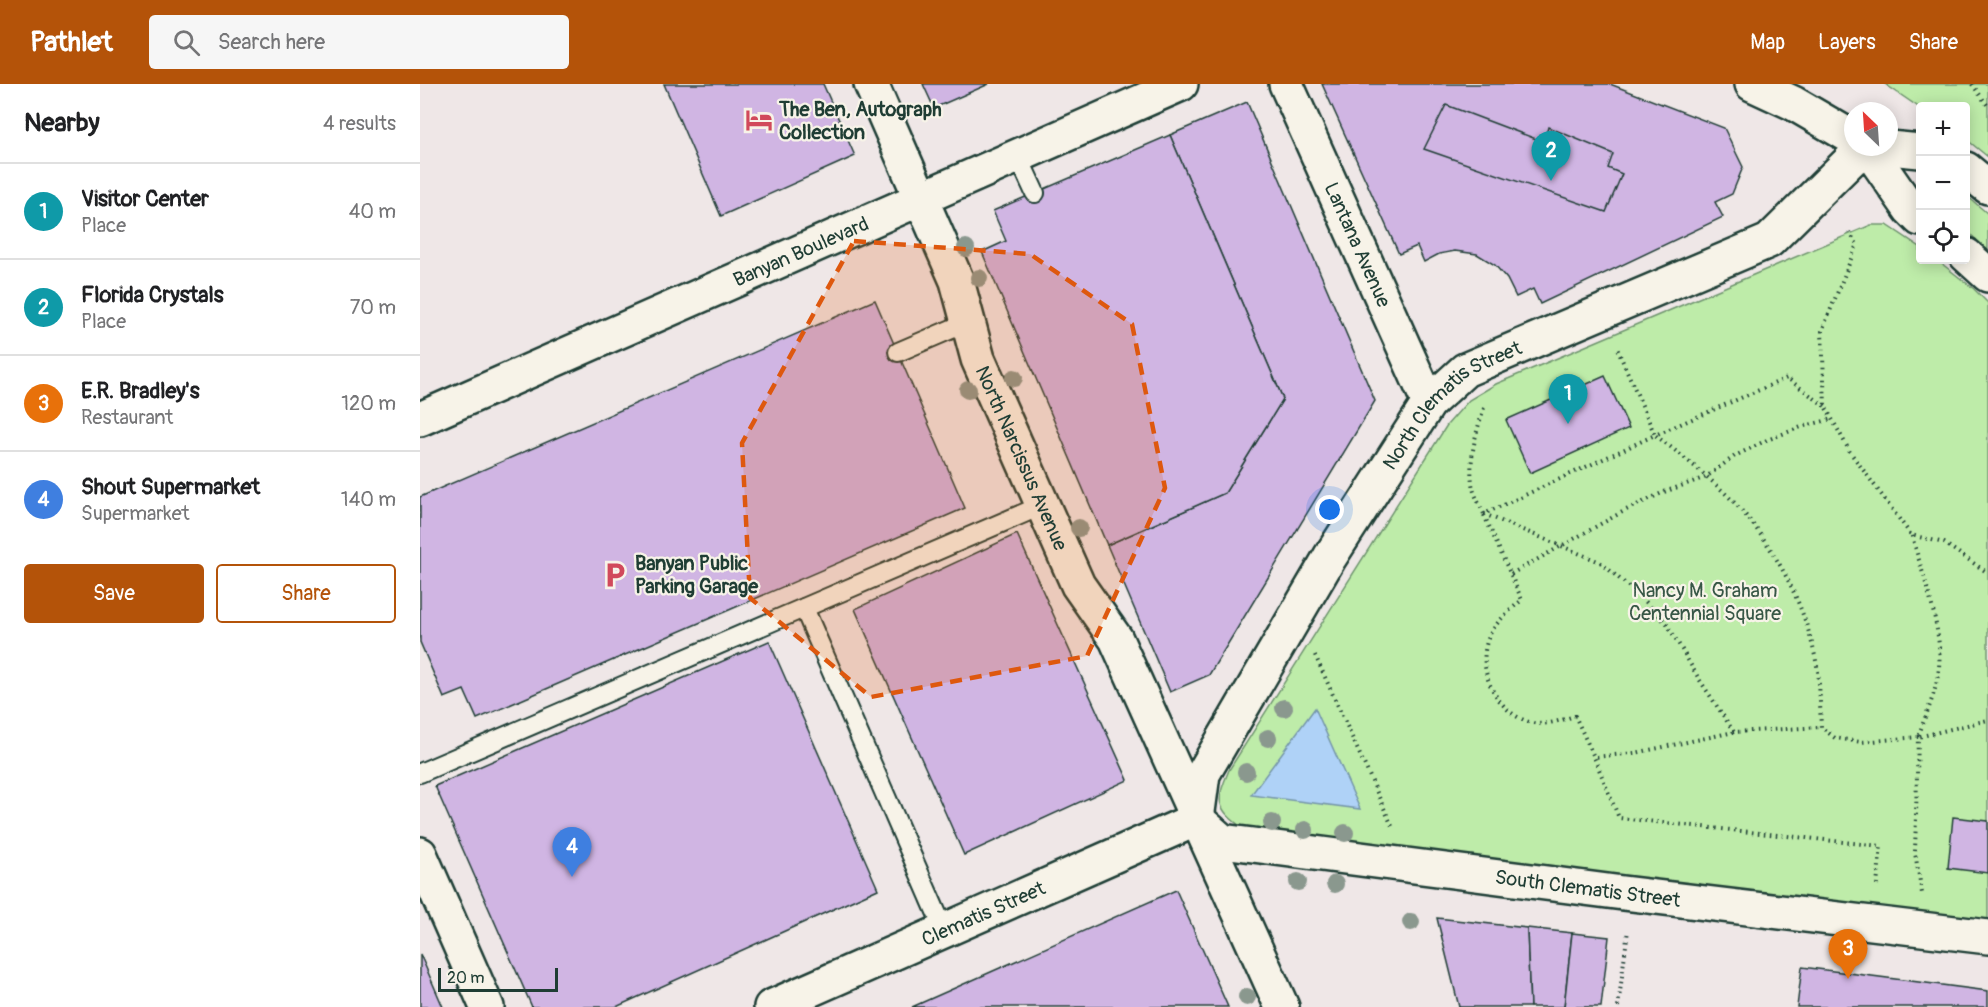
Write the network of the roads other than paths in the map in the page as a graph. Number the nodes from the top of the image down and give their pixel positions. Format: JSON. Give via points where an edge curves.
{"nodes":[{"id":1,"x":871,"y":84,"type":"edge"},
{"id":2,"x":1180,"y":84,"type":"edge"},
{"id":3,"x":1286,"y":84,"type":"edge"},
{"id":4,"x":1752,"y":84,"type":"edge"},
{"id":5,"x":1844,"y":133,"type":"edge"},
{"id":6,"x":1898,"y":149,"type":"edge"},
{"id":7,"x":1916,"y":151,"type":"edge"},
{"id":8,"x":1018,"y":156,"type":"junction"},
{"id":9,"x":1856,"y":156,"type":"edge"},
{"id":10,"x":1872,"y":156,"type":"edge"},
{"id":11,"x":1970,"y":173,"type":"edge"},
{"id":12,"x":1988,"y":187,"type":"edge"},
{"id":13,"x":1035,"y":193,"type":"dead end"},
{"id":14,"x":922,"y":199,"type":"junction"},
{"id":15,"x":1916,"y":215,"type":"edge"},
{"id":16,"x":1970,"y":259,"type":"edge"},
{"id":17,"x":1988,"y":275,"type":"edge"},
{"id":18,"x":968,"y":322,"type":"junction"},
{"id":19,"x":898,"y":352,"type":"dead end"},
{"id":20,"x":1429,"y":403,"type":"junction"},
{"id":21,"x":420,"y":419,"type":"edge"},
{"id":22,"x":1043,"y":505,"type":"junction"},
{"id":23,"x":804,"y":608,"type":"junction"},
{"id":24,"x":420,"y":773,"type":"edge"},
{"id":25,"x":1197,"y":819,"type":"junction"},
{"id":26,"x":420,"y":854,"type":"edge"},
{"id":27,"x":944,"y":930,"type":"junction"},
{"id":28,"x":1988,"y":937,"type":"edge"},
{"id":29,"x":487,"y":1007,"type":"edge"},
{"id":30,"x":771,"y":1007,"type":"edge"},
{"id":31,"x":1282,"y":1007,"type":"edge"}],
"edges":[{"from":1,"to":14,"type":"street","name":"North Narcissus Avenue"},
{"from":2,"to":8,"type":"street","name":"Banyan Boulevard"},
{"from":3,"to":20,"type":"street","name":"Lantana Avenue"},
{"from":4,"to":5,"type":"street"},
{"from":6,"to":7,"type":"street"},
{"from":8,"to":13,"type":"lane"},
{"from":8,"to":14,"type":"street","name":"Banyan Boulevard"},
{"from":9,"to":20,"type":"street","name":"North Clematis Street","via":[[1769,241],[1465,370]]},
{"from":10,"to":15,"type":"street"},
{"from":11,"to":12,"type":"street"},
{"from":14,"to":18,"type":"street","name":"North Narcissus Avenue","via":[[957,281]]},
{"from":14,"to":21,"type":"street","name":"Banyan Boulevard"},
{"from":16,"to":17,"type":"street"},
{"from":18,"to":19,"type":"lane"},
{"from":18,"to":22,"type":"street","name":"North Narcissus Avenue","via":[[978,359]]},
{"from":20,"to":25,"type":"street","name":"North Clematis Street","via":[[1330,558],[1203,774]]},
{"from":22,"to":23,"type":"lane"},
{"from":22,"to":25,"type":"street","name":"North Narcissus Avenue","via":[[1078,585],[1116,639]]},
{"from":23,"to":24,"type":"lane"},
{"from":23,"to":27,"type":"lane"},
{"from":25,"to":27,"type":"street","name":"Clematis Street"},
{"from":25,"to":28,"type":"street","name":"South Clematis Street","via":[[1222,841]]},
{"from":25,"to":31,"type":"street","name":"North Narcissus Avenue"},
{"from":26,"to":29,"type":"street"},
{"from":27,"to":30,"type":"street","name":"Clematis Street"}]}
